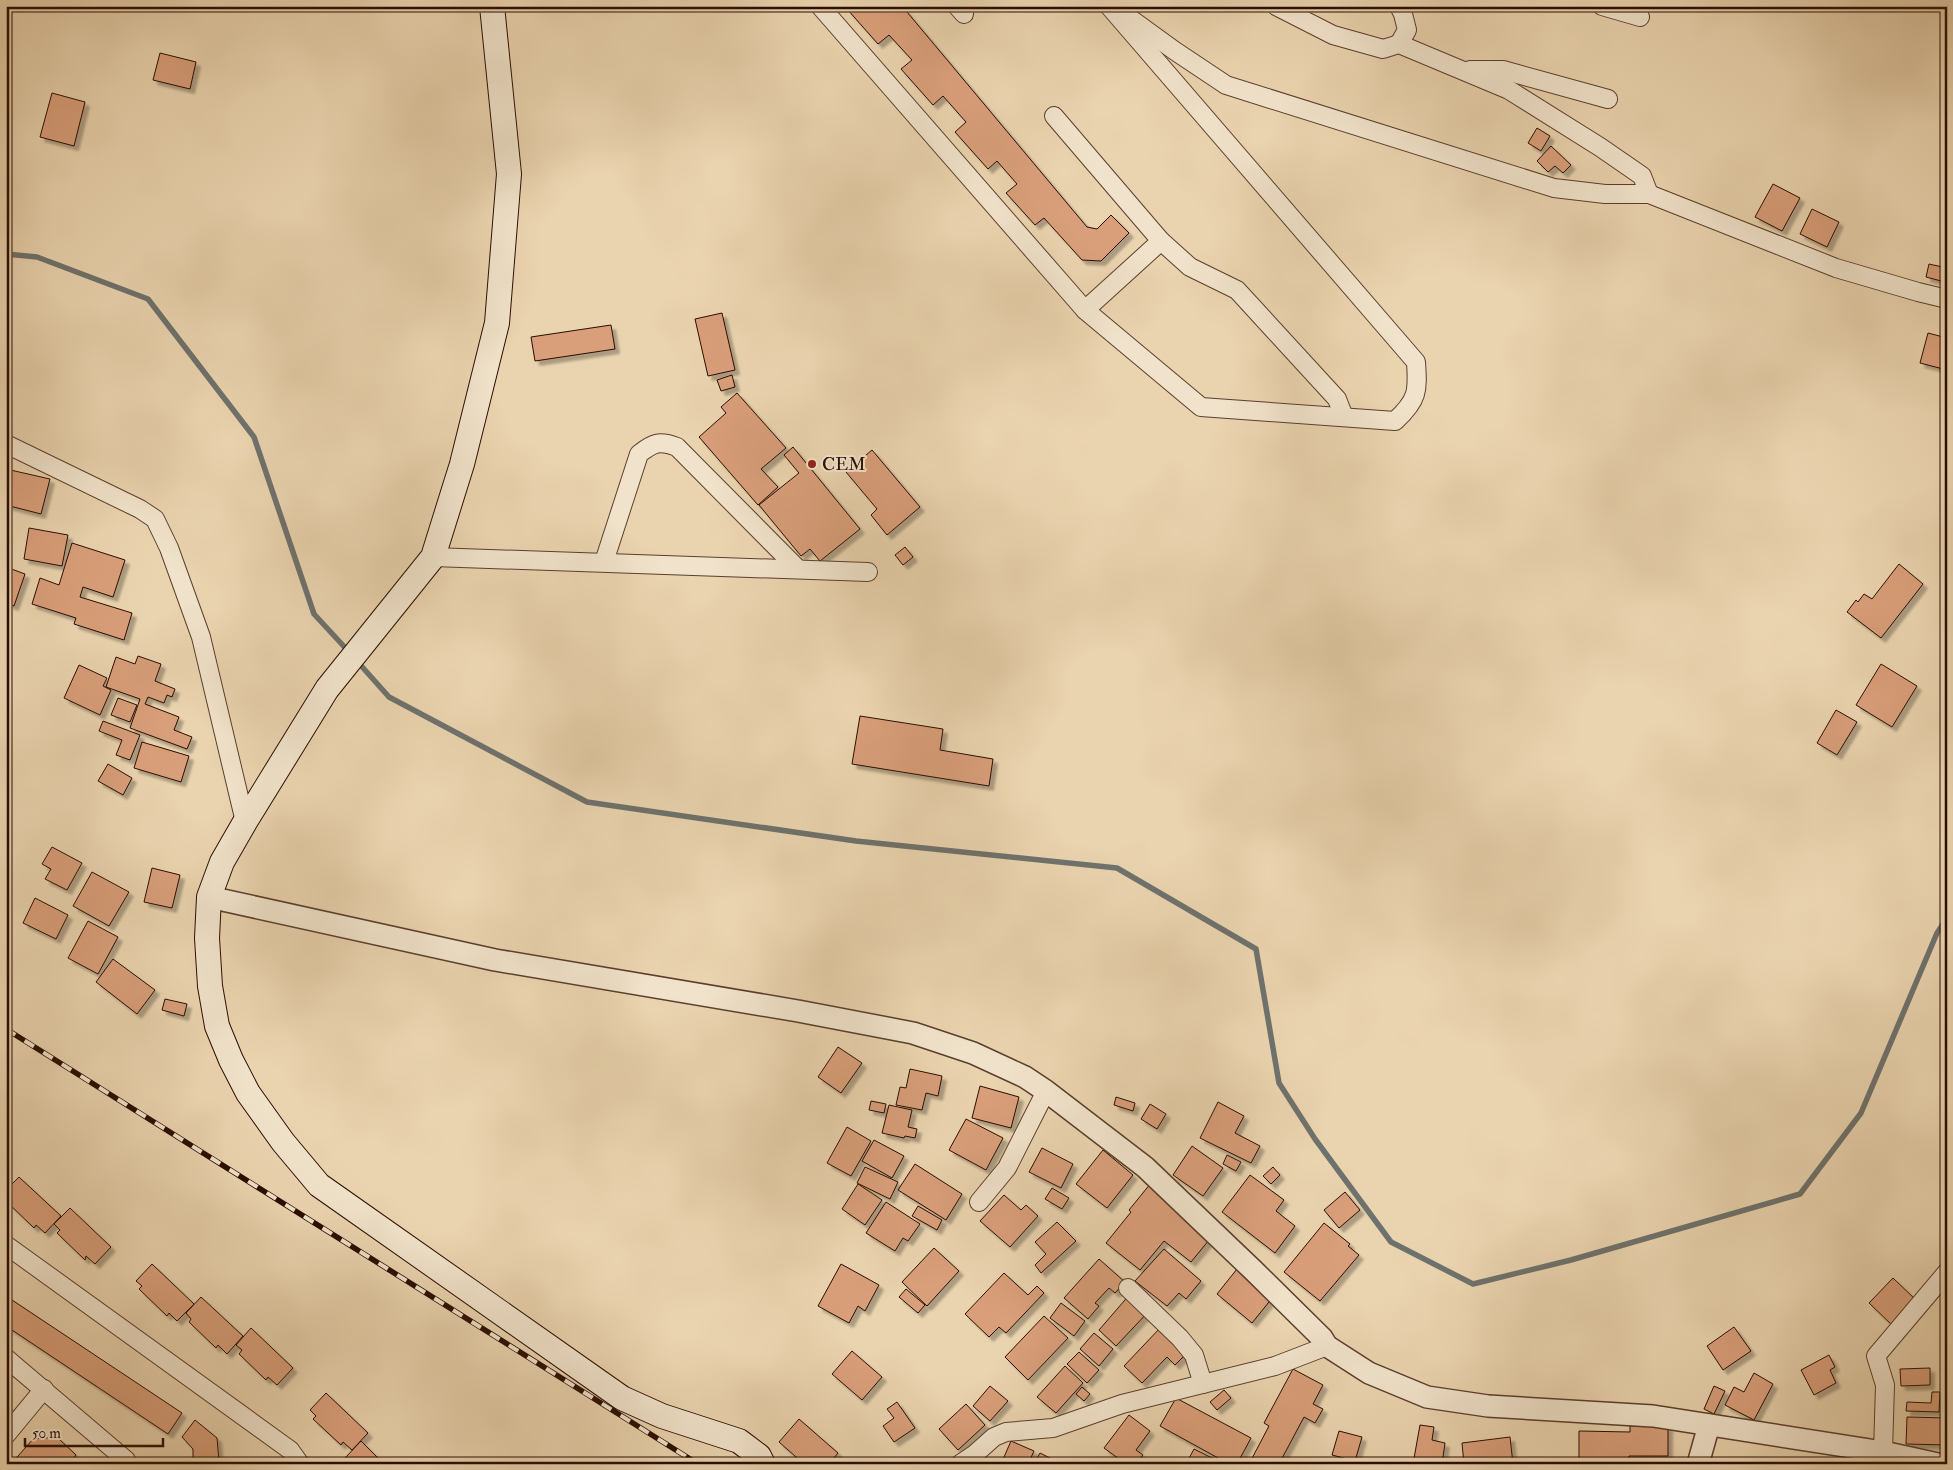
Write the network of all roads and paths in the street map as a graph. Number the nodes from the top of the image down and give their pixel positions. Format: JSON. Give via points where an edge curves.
{"nodes":[{"id":1,"x":492,"y":6,"type":"edge"},
{"id":2,"x":820,"y":6,"type":"edge"},
{"id":3,"x":1109,"y":6,"type":"edge"},
{"id":4,"x":1114,"y":6,"type":"edge"},
{"id":5,"x":1276,"y":6,"type":"edge"},
{"id":6,"x":1399,"y":6,"type":"edge"},
{"id":7,"x":1602,"y":6,"type":"edge"},
{"id":8,"x":1640,"y":17,"type":"dead end"},
{"id":9,"x":1399,"y":44,"type":"junction"},
{"id":10,"x":1461,"y":70,"type":"junction"},
{"id":11,"x":1608,"y":99,"type":"dead end"},
{"id":12,"x":1054,"y":116,"type":"dead end"},
{"id":13,"x":1649,"y":194,"type":"junction"},
{"id":14,"x":1161,"y":242,"type":"junction"},
{"id":15,"x":1947,"y":299,"type":"edge"},
{"id":16,"x":1085,"y":310,"type":"junction"},
{"id":17,"x":1344,"y":417,"type":"junction"},
{"id":18,"x":6,"y":444,"type":"edge"},
{"id":19,"x":433,"y":556,"type":"junction"},
{"id":20,"x":604,"y":562,"type":"junction"},
{"id":21,"x":798,"y":569,"type":"junction"},
{"id":22,"x":868,"y":572,"type":"dead end"},
{"id":23,"x":245,"y":822,"type":"junction"},
{"id":24,"x":209,"y":897,"type":"junction"},
{"id":25,"x":1046,"y":1091,"type":"junction"},
{"id":26,"x":979,"y":1202,"type":"dead end"},
{"id":27,"x":6,"y":1245,"type":"edge"},
{"id":28,"x":1947,"y":1272,"type":"edge"},
{"id":29,"x":1128,"y":1288,"type":"dead end"},
{"id":30,"x":1328,"y":1346,"type":"junction"},
{"id":31,"x":6,"y":1358,"type":"edge"},
{"id":32,"x":1203,"y":1384,"type":"junction"},
{"id":33,"x":44,"y":1389,"type":"junction"},
{"id":34,"x":1709,"y":1425,"type":"junction"},
{"id":35,"x":6,"y":1435,"type":"edge"},
{"id":36,"x":1883,"y":1452,"type":"junction"},
{"id":37,"x":126,"y":1464,"type":"edge"},
{"id":38,"x":300,"y":1464,"type":"edge"},
{"id":39,"x":763,"y":1464,"type":"edge"},
{"id":40,"x":960,"y":1464,"type":"edge"},
{"id":41,"x":1698,"y":1464,"type":"edge"},
{"id":42,"x":1938,"y":1464,"type":"edge"}],
"edges":[{"from":1,"to":19,"type":"main road","via":[[509,174],[497,322],[462,464]]},
{"from":2,"to":16,"type":"street"},
{"from":3,"to":17,"type":"street","via":[[1416,362],[1418,387],[1409,408],[1395,421]]},
{"from":4,"to":13,"type":"street","via":[[1226,85],[1554,188],[1604,194]]},
{"from":5,"to":9,"type":"street","via":[[1333,35],[1383,49]]},
{"from":6,"to":9,"type":"street","via":[[1407,30]]},
{"from":7,"to":8,"type":"street"},
{"from":9,"to":10,"type":"street"},
{"from":10,"to":11,"type":"street","via":[[1502,70]]},
{"from":10,"to":13,"type":"street","via":[[1509,90],[1600,147],[1642,176]]},
{"from":12,"to":14,"type":"street"},
{"from":13,"to":15,"type":"street","via":[[1836,268]]},
{"from":14,"to":16,"type":"street"},
{"from":14,"to":17,"type":"street","via":[[1190,267],[1237,290],[1337,399]]},
{"from":16,"to":17,"type":"street","via":[[1201,407]]},
{"from":18,"to":23,"type":"street","via":[[155,519],[169,548],[201,637]]},
{"from":19,"to":20,"type":"street"},
{"from":19,"to":23,"type":"main road","via":[[327,689]]},
{"from":20,"to":21,"type":"street"},
{"from":20,"to":21,"type":"street","via":[[639,454],[652,444],[665,442],[677,447]]},
{"from":21,"to":22,"type":"street"},
{"from":23,"to":24,"type":"main road","via":[[222,862]]},
{"from":24,"to":25,"type":"street","via":[[495,960],[913,1033],[973,1053]]},
{"from":24,"to":39,"type":"main road","via":[[210,986],[217,1026],[248,1093],[319,1185],[622,1398],[662,1416],[739,1441],[759,1456]]},
{"from":25,"to":26,"type":"street","via":[[1007,1168]]},
{"from":25,"to":30,"type":"street","via":[[1145,1167]]},
{"from":27,"to":38,"type":"street","via":[[290,1450]]},
{"from":28,"to":36,"type":"street","via":[[1876,1356],[1885,1385]]},
{"from":29,"to":32,"type":"street","via":[[1194,1355]]},
{"from":30,"to":32,"type":"street","via":[[1275,1366]]},
{"from":30,"to":34,"type":"street","via":[[1369,1374],[1427,1397],[1488,1406],[1652,1416]]},
{"from":31,"to":33,"type":"street"},
{"from":32,"to":40,"type":"street","via":[[1122,1404],[1052,1428],[1006,1432],[994,1436]]},
{"from":33,"to":35,"type":"street"},
{"from":33,"to":37,"type":"street","via":[[126,1460]]},
{"from":34,"to":36,"type":"street"},
{"from":34,"to":41,"type":"street"},
{"from":36,"to":42,"type":"street"}]}
